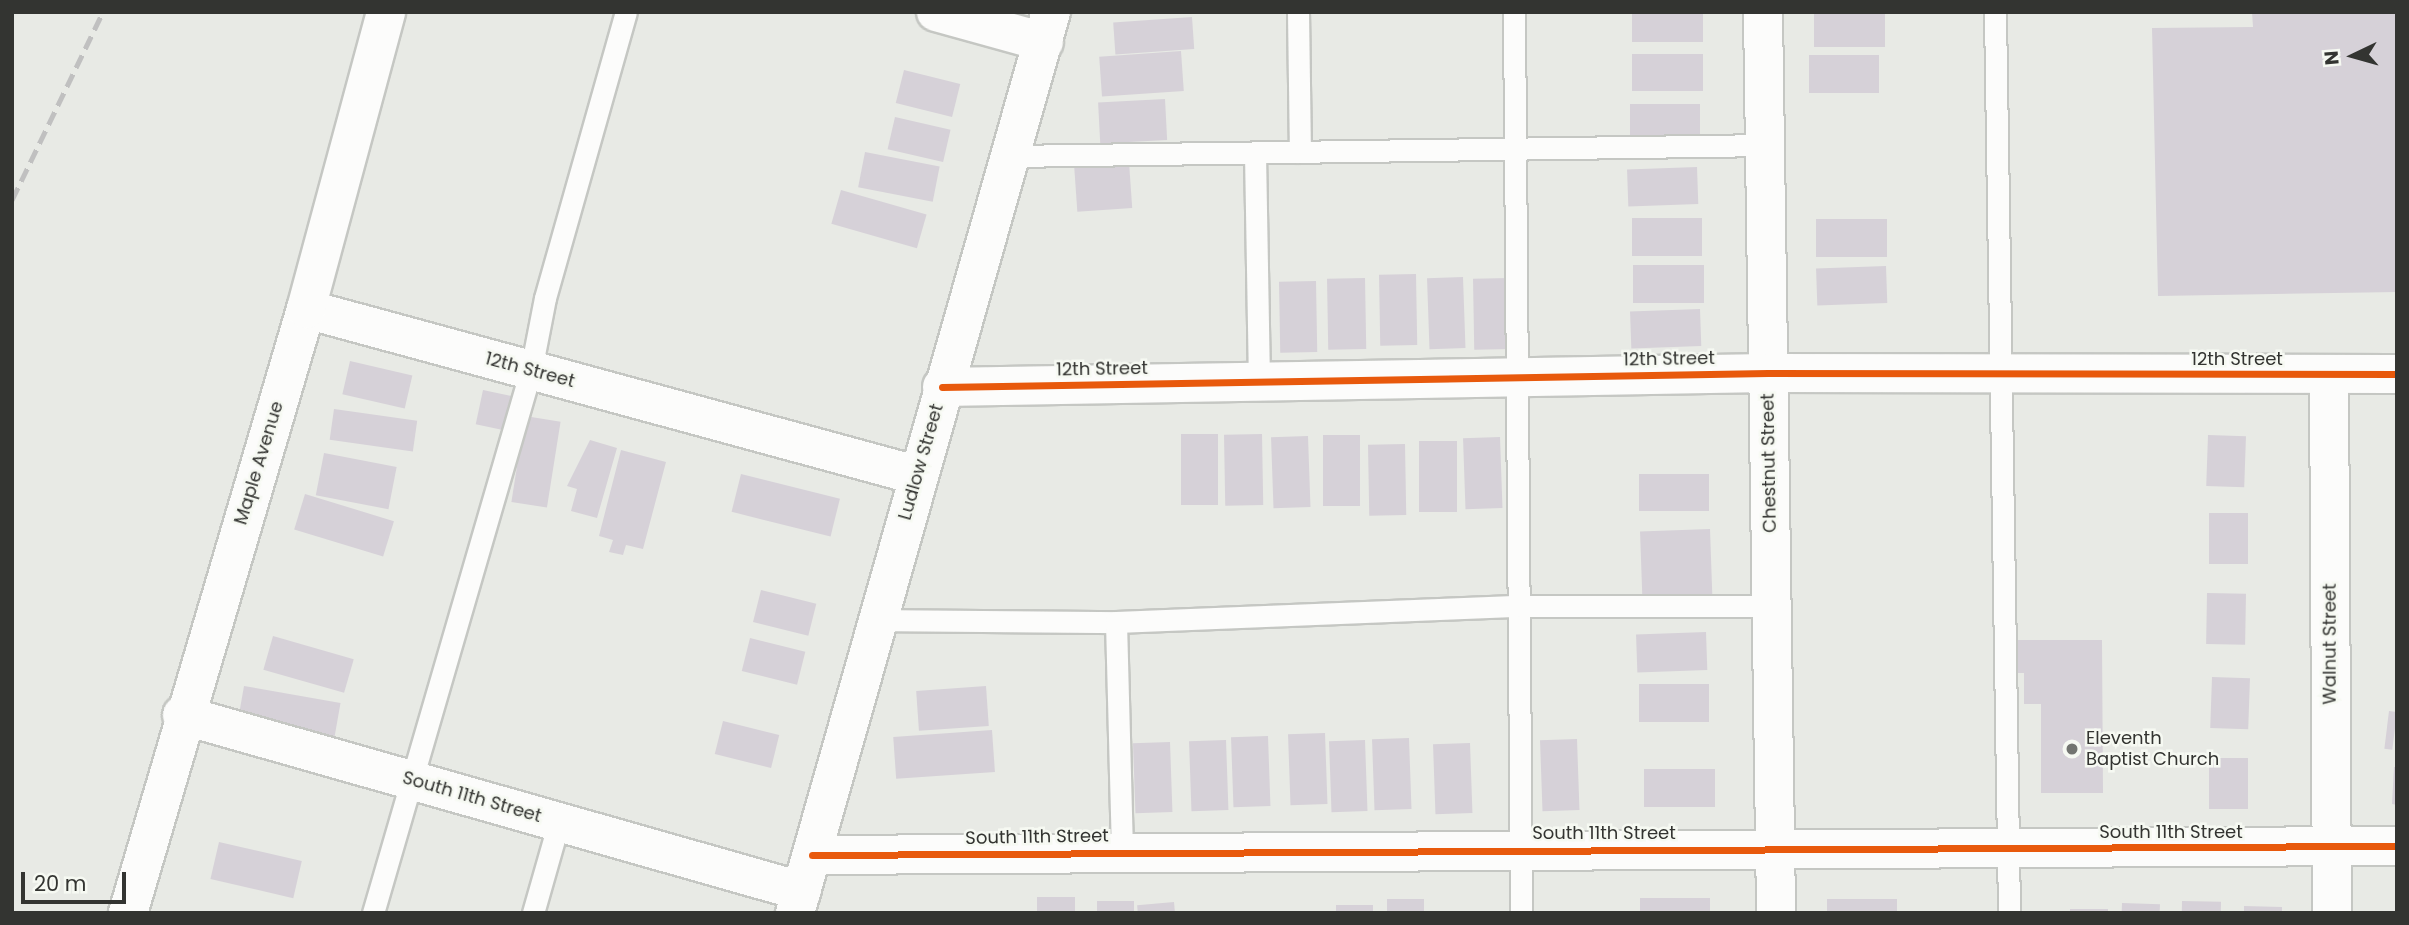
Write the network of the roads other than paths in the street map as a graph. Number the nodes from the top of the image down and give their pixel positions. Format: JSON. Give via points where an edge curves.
{"nodes":[{"id":1,"x":386,"y":12,"type":"edge"},
{"id":2,"x":626,"y":12,"type":"edge"},
{"id":3,"x":936,"y":12,"type":"edge"},
{"id":4,"x":1298,"y":12,"type":"edge"},
{"id":5,"x":1514,"y":12,"type":"edge"},
{"id":6,"x":1763,"y":12,"type":"edge"},
{"id":7,"x":1995,"y":12,"type":"edge"},
{"id":8,"x":1048,"y":27,"type":"edge"},
{"id":9,"x":1765,"y":145,"type":"junction"},
{"id":10,"x":1516,"y":148,"type":"junction"},
{"id":11,"x":1255,"y":152,"type":"junction"},
{"id":12,"x":1300,"y":152,"type":"junction"},
{"id":13,"x":1010,"y":156,"type":"junction"},
{"id":14,"x":306,"y":309,"type":"junction"},
{"id":15,"x":531,"y":370,"type":"junction"},
{"id":16,"x":1768,"y":373,"type":"junction"},
{"id":17,"x":2005,"y":373,"type":"junction"},
{"id":18,"x":2397,"y":374,"type":"edge"},
{"id":19,"x":2329,"y":375,"type":"junction"},
{"id":20,"x":1518,"y":377,"type":"junction"},
{"id":21,"x":1259,"y":382,"type":"junction"},
{"id":22,"x":943,"y":387,"type":"junction"},
{"id":23,"x":916,"y":475,"type":"junction"},
{"id":24,"x":1520,"y":606,"type":"junction"},
{"id":25,"x":1771,"y":606,"type":"junction"},
{"id":26,"x":877,"y":620,"type":"junction"},
{"id":27,"x":1116,"y":622,"type":"junction"},
{"id":28,"x":182,"y":715,"type":"junction"},
{"id":29,"x":413,"y":779,"type":"junction"},
{"id":30,"x":559,"y":822,"type":"junction"},
{"id":31,"x":2397,"y":846,"type":"edge"},
{"id":32,"x":2331,"y":847,"type":"junction"},
{"id":33,"x":1521,"y":848,"type":"junction"},
{"id":34,"x":2008,"y":848,"type":"junction"},
{"id":35,"x":1775,"y":849,"type":"junction"},
{"id":36,"x":1122,"y":852,"type":"junction"},
{"id":37,"x":812,"y":855,"type":"junction"},
{"id":38,"x":798,"y":902,"type":"edge"},
{"id":39,"x":128,"y":913,"type":"edge"},
{"id":40,"x":373,"y":913,"type":"edge"},
{"id":41,"x":533,"y":913,"type":"edge"},
{"id":42,"x":1521,"y":913,"type":"edge"},
{"id":43,"x":1776,"y":913,"type":"edge"},
{"id":44,"x":2009,"y":913,"type":"edge"},
{"id":45,"x":2332,"y":913,"type":"edge"}],
"edges":[{"from":1,"to":14,"type":"street","name":"Maple Avenue"},
{"from":2,"to":15,"type":"lane","via":[[545,298]]},
{"from":3,"to":8,"type":"street"},
{"from":4,"to":12,"type":"lane"},
{"from":5,"to":10,"type":"lane"},
{"from":6,"to":9,"type":"street","name":"Chestnut Street"},
{"from":7,"to":17,"type":"lane"},
{"from":8,"to":13,"type":"street","name":"Ludlow Street"},
{"from":9,"to":10,"type":"lane"},
{"from":9,"to":16,"type":"street","name":"Chestnut Street"},
{"from":10,"to":12,"type":"lane"},
{"from":10,"to":20,"type":"lane"},
{"from":11,"to":12,"type":"lane"},
{"from":11,"to":13,"type":"lane"},
{"from":11,"to":21,"type":"lane"},
{"from":13,"to":22,"type":"street","name":"Ludlow Street"},
{"from":14,"to":15,"type":"street","name":"12th Street"},
{"from":14,"to":28,"type":"street","name":"Maple Avenue"},
{"from":15,"to":23,"type":"street","name":"12th Street"},
{"from":15,"to":29,"type":"lane"},
{"from":16,"to":17,"type":"street","name":"12th Street"},
{"from":16,"to":20,"type":"street","name":"12th Street"},
{"from":16,"to":25,"type":"street","name":"Chestnut Street"},
{"from":17,"to":19,"type":"street","name":"12th Street"},
{"from":17,"to":34,"type":"lane"},
{"from":18,"to":19,"type":"street","name":"12th Street"},
{"from":19,"to":32,"type":"street","name":"Walnut Street"},
{"from":20,"to":21,"type":"street","name":"12th Street"},
{"from":20,"to":24,"type":"lane"},
{"from":21,"to":22,"type":"street","name":"12th Street"},
{"from":22,"to":23,"type":"street","name":"Ludlow Street"},
{"from":23,"to":26,"type":"street","name":"Ludlow Street"},
{"from":24,"to":25,"type":"lane"},
{"from":24,"to":27,"type":"lane"},
{"from":24,"to":33,"type":"lane"},
{"from":25,"to":35,"type":"street","name":"Chestnut Street"},
{"from":26,"to":27,"type":"lane"},
{"from":26,"to":37,"type":"street","name":"Ludlow Street"},
{"from":27,"to":36,"type":"lane"},
{"from":28,"to":29,"type":"street","name":"South 11th Street"},
{"from":28,"to":39,"type":"street","name":"Maple Avenue"},
{"from":29,"to":30,"type":"street","name":"South 11th Street"},
{"from":29,"to":40,"type":"lane"},
{"from":30,"to":38,"type":"street","name":"South 11th Street"},
{"from":30,"to":41,"type":"lane"},
{"from":31,"to":32,"type":"street","name":"South 11th Street"},
{"from":32,"to":34,"type":"street","name":"South 11th Street"},
{"from":32,"to":45,"type":"street","name":"Walnut Street"},
{"from":33,"to":35,"type":"street","name":"South 11th Street"},
{"from":33,"to":36,"type":"street","name":"South 11th Street"},
{"from":33,"to":42,"type":"lane"},
{"from":34,"to":35,"type":"street","name":"South 11th Street"},
{"from":34,"to":44,"type":"lane"},
{"from":35,"to":43,"type":"street","name":"Chestnut Street"},
{"from":36,"to":37,"type":"street","name":"South 11th Street"},
{"from":37,"to":38,"type":"street","name":"Ludlow Street"}]}
